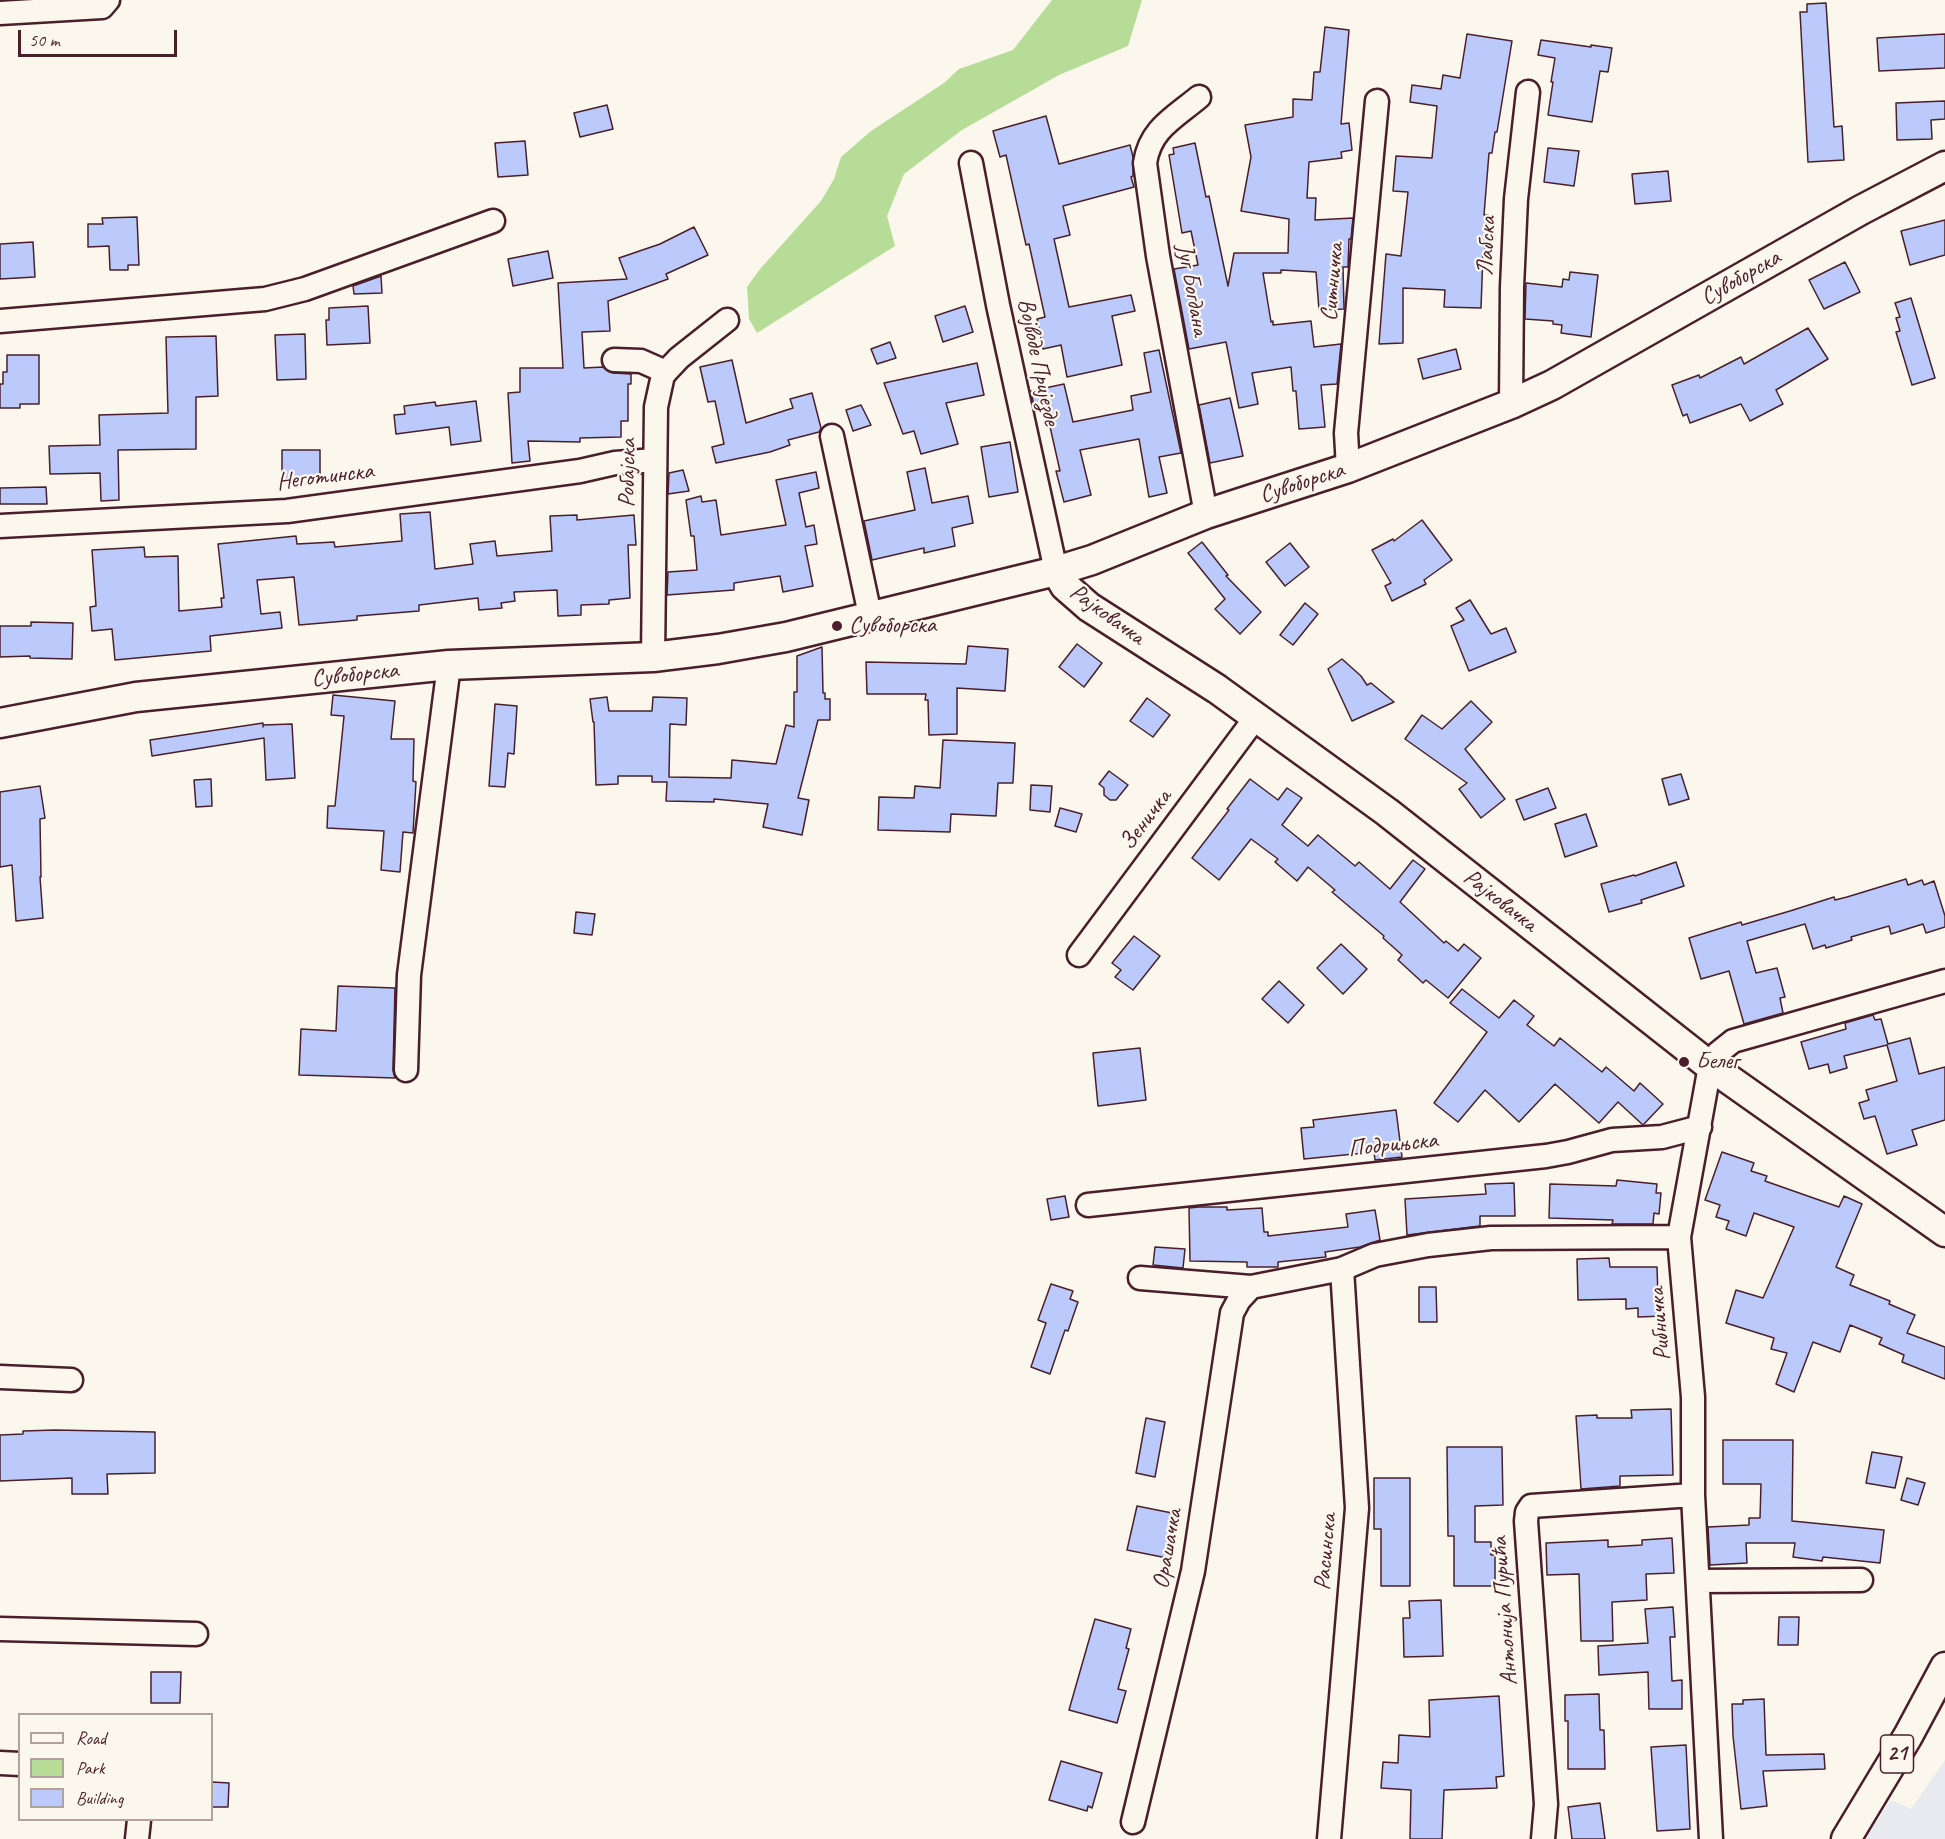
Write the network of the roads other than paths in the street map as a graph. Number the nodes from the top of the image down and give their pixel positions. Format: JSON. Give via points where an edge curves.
{"nodes":[{"id":1,"x":108,"y":0,"type":"edge"},
{"id":2,"x":0,"y":14,"type":"edge"},
{"id":3,"x":1528,"y":92,"type":"dead end"},
{"id":4,"x":1199,"y":97,"type":"dead end"},
{"id":5,"x":1377,"y":101,"type":"dead end"},
{"id":6,"x":971,"y":163,"type":"dead end"},
{"id":7,"x":1945,"y":166,"type":"edge"},
{"id":8,"x":493,"y":221,"type":"dead end"},
{"id":9,"x":727,"y":320,"type":"dead end"},
{"id":10,"x":0,"y":321,"type":"edge"},
{"id":11,"x":614,"y":360,"type":"dead end"},
{"id":12,"x":666,"y":372,"type":"junction"},
{"id":13,"x":1511,"y":404,"type":"junction"},
{"id":14,"x":832,"y":436,"type":"dead end"},
{"id":15,"x":655,"y":460,"type":"junction"},
{"id":16,"x":1348,"y":468,"type":"junction"},
{"id":17,"x":1206,"y":514,"type":"junction"},
{"id":18,"x":0,"y":526,"type":"edge"},
{"id":19,"x":1056,"y":571,"type":"junction"},
{"id":20,"x":870,"y":615,"type":"junction"},
{"id":21,"x":653,"y":657,"type":"junction"},
{"id":22,"x":449,"y":665,"type":"junction"},
{"id":23,"x":1256,"y":717,"type":"junction"},
{"id":24,"x":0,"y":723,"type":"edge"},
{"id":25,"x":1079,"y":956,"type":"dead end"},
{"id":26,"x":1945,"y":981,"type":"edge"},
{"id":27,"x":1710,"y":1066,"type":"junction"},
{"id":28,"x":406,"y":1070,"type":"dead end"},
{"id":29,"x":1701,"y":1127,"type":"junction"},
{"id":30,"x":1089,"y":1205,"type":"dead end"},
{"id":31,"x":1945,"y":1232,"type":"edge"},
{"id":32,"x":1679,"y":1237,"type":"junction"},
{"id":33,"x":1342,"y":1269,"type":"junction"},
{"id":34,"x":1140,"y":1278,"type":"dead end"},
{"id":35,"x":1251,"y":1287,"type":"junction"},
{"id":36,"x":0,"y":1377,"type":"edge"},
{"id":37,"x":71,"y":1380,"type":"dead end"},
{"id":38,"x":1693,"y":1495,"type":"junction"},
{"id":39,"x":1861,"y":1580,"type":"dead end"},
{"id":40,"x":1698,"y":1581,"type":"junction"},
{"id":41,"x":0,"y":1629,"type":"edge"},
{"id":42,"x":196,"y":1634,"type":"dead end"},
{"id":43,"x":1945,"y":1666,"type":"edge"},
{"id":44,"x":0,"y":1763,"type":"edge"},
{"id":45,"x":18,"y":1764,"type":"edge"},
{"id":46,"x":139,"y":1821,"type":"edge"},
{"id":47,"x":1133,"y":1822,"type":"dead end"},
{"id":48,"x":137,"y":1839,"type":"edge"},
{"id":49,"x":1329,"y":1839,"type":"edge"},
{"id":50,"x":1543,"y":1839,"type":"edge"},
{"id":51,"x":1711,"y":1839,"type":"edge"},
{"id":52,"x":1846,"y":1839,"type":"edge"}],
"edges":[{"from":1,"to":2,"type":"street","via":[[102,7]]},
{"from":3,"to":13,"type":"street","name":"Лабска","via":[[1516,199]]},
{"from":4,"to":17,"type":"street","name":"Југ Богдана","via":[[1155,134],[1144,163]]},
{"from":5,"to":16,"type":"street","name":"Ситничка","via":[[1346,433]]},
{"from":6,"to":19,"type":"street","name":"Војводе Пријезде"},
{"from":7,"to":13,"type":"main road","name":"Сувоборска","via":[[1552,385]]},
{"from":8,"to":10,"type":"street","via":[[305,289],[264,299]]},
{"from":9,"to":12,"type":"street","name":"Робајска"},
{"from":11,"to":12,"type":"street","via":[[641,361]]},
{"from":12,"to":15,"type":"street","name":"Робајска","via":[[656,406]]},
{"from":13,"to":16,"type":"main road","name":"Сувоборска"},
{"from":14,"to":20,"type":"street"},
{"from":15,"to":18,"type":"street","name":"Неготинска","via":[[287,511]]},
{"from":15,"to":21,"type":"street","name":"Робајска"},
{"from":16,"to":17,"type":"main road","name":"Сувоборска"},
{"from":17,"to":19,"type":"main road","name":"Сувоборска","via":[[1100,558]]},
{"from":19,"to":20,"type":"main road","name":"Сувоборска"},
{"from":19,"to":23,"type":"main road","name":"Рајковачка","via":[[1065,586],[1089,607]]},
{"from":20,"to":21,"type":"main road","name":"Сувоборска","via":[[786,637]]},
{"from":21,"to":22,"type":"main road","name":"Сувоборска"},
{"from":22,"to":24,"type":"main road","name":"Сувоборска","via":[[136,697]]},
{"from":22,"to":28,"type":"street","via":[[409,975]]},
{"from":23,"to":25,"type":"street","name":"Зеничка"},
{"from":23,"to":27,"type":"main road","name":"Рајковачка","via":[[1387,812]]},
{"from":26,"to":27,"type":"street","via":[[1733,1041]]},
{"from":27,"to":29,"type":"street","name":"Рибничка"},
{"from":27,"to":31,"type":"main road","name":"Рајковачка"},
{"from":29,"to":30,"type":"street","name":"Подрињска","via":[[1662,1137],[1612,1140],[1546,1156]]},
{"from":29,"to":32,"type":"street","name":"Рибничка"},
{"from":32,"to":33,"type":"street","via":[[1491,1238],[1398,1249]]},
{"from":32,"to":38,"type":"street","name":"Рибничка","via":[[1693,1397]]},
{"from":33,"to":35,"type":"street"},
{"from":33,"to":49,"type":"street","name":"Расинска","via":[[1358,1508]]},
{"from":34,"to":35,"type":"street"},
{"from":35,"to":47,"type":"street","name":"Орашачка","via":[[1232,1313],[1193,1571]]},
{"from":36,"to":37,"type":"street"},
{"from":38,"to":40,"type":"street","name":"Рибничка"},
{"from":38,"to":50,"type":"street","name":"Антонија Пурића","via":[[1531,1506],[1527,1512],[1546,1804]]},
{"from":39,"to":40,"type":"street"},
{"from":40,"to":51,"type":"street","name":"Рибничка"},
{"from":41,"to":42,"type":"street"},
{"from":43,"to":52,"type":"main road","number":"21"},
{"from":44,"to":45,"type":"street"},
{"from":46,"to":48,"type":"street"}]}
